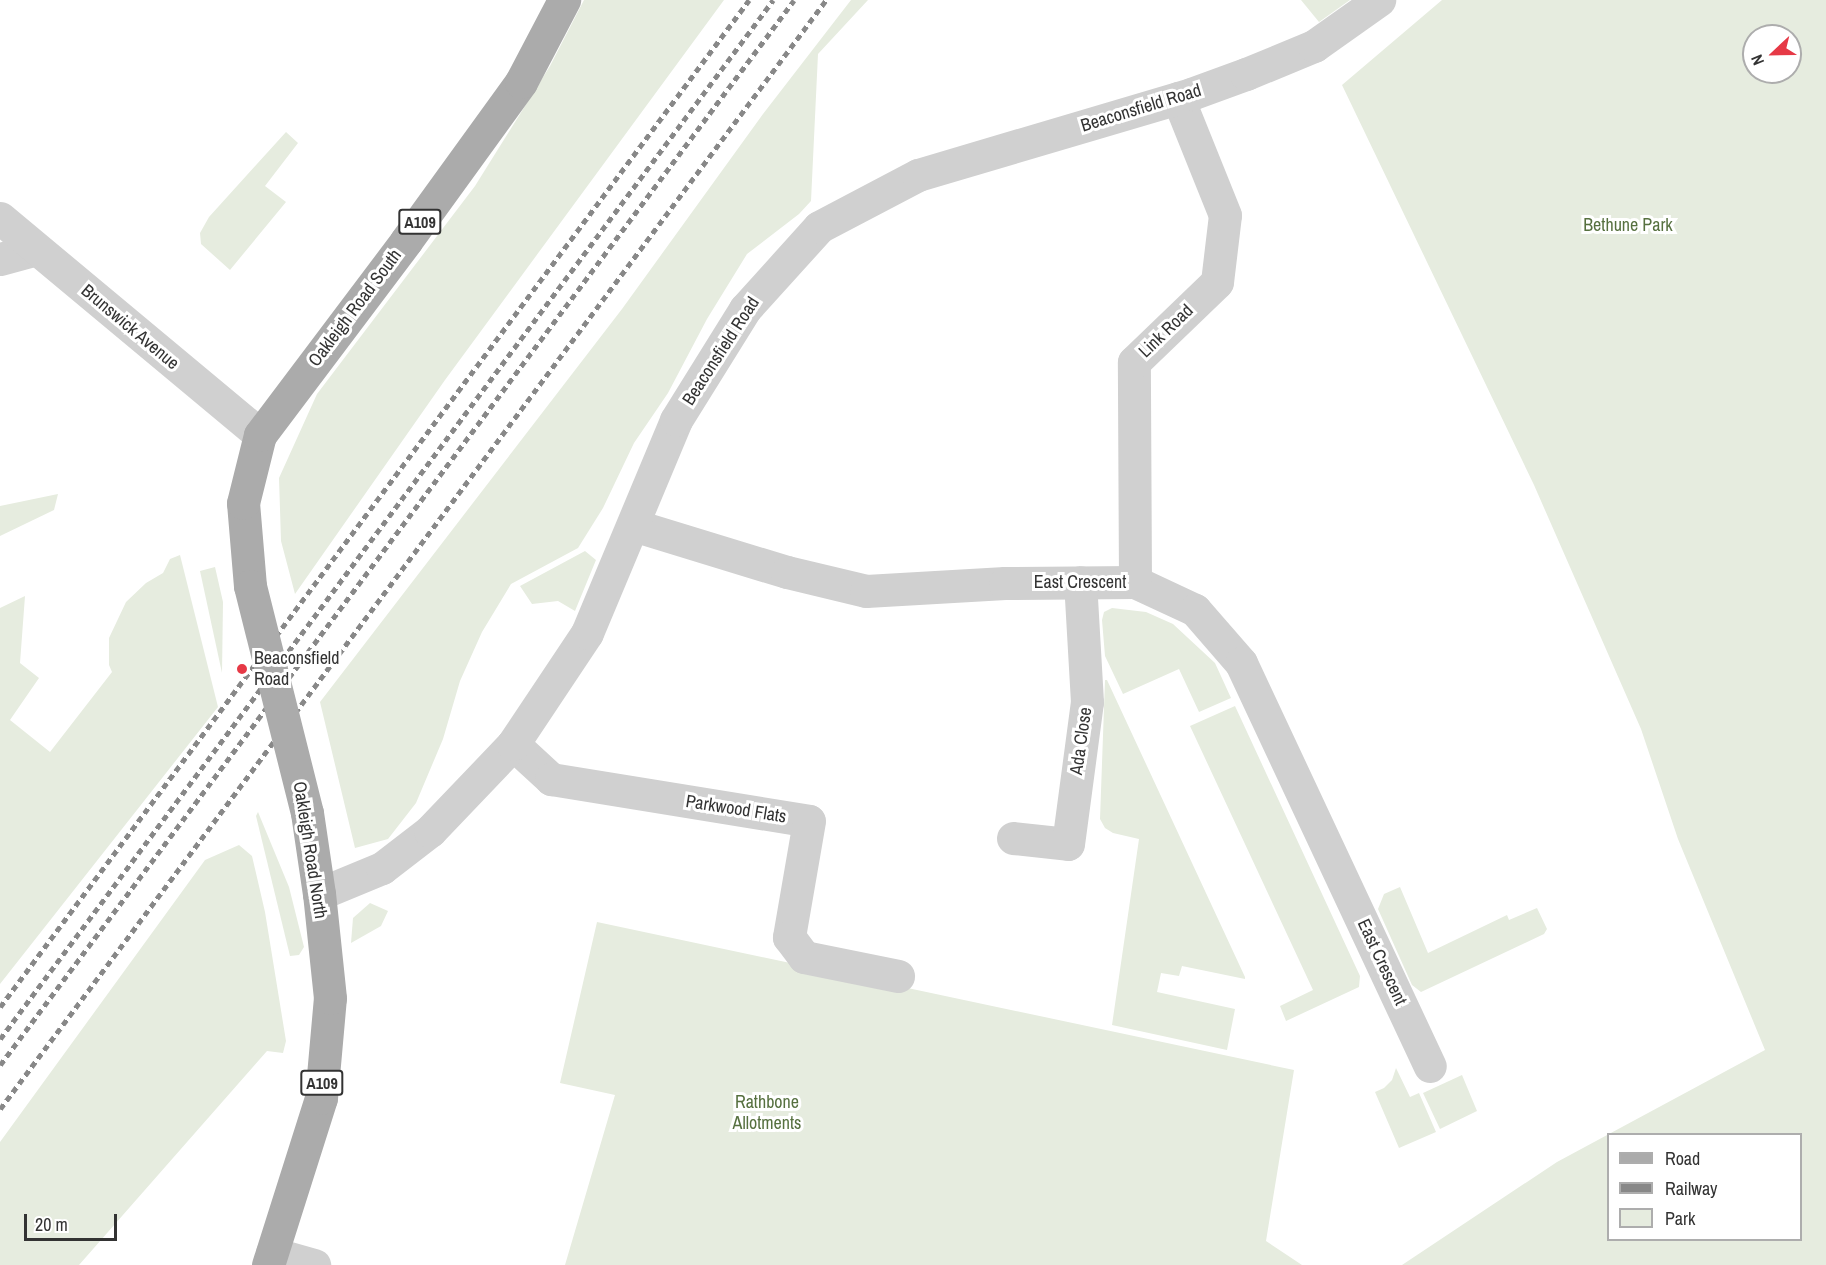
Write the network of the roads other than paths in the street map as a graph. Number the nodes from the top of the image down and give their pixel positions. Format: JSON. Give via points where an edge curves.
{"nodes":[{"id":1,"x":564,"y":0,"type":"edge"},
{"id":2,"x":1379,"y":0,"type":"edge"},
{"id":3,"x":1178,"y":98,"type":"junction"},
{"id":4,"x":0,"y":218,"type":"edge"},
{"id":5,"x":37,"y":249,"type":"junction"},
{"id":6,"x":0,"y":259,"type":"edge"},
{"id":7,"x":260,"y":435,"type":"junction"},
{"id":8,"x":633,"y":525,"type":"junction"},
{"id":9,"x":1080,"y":582,"type":"junction"},
{"id":10,"x":1135,"y":582,"type":"junction"},
{"id":11,"x":513,"y":744,"type":"junction"},
{"id":12,"x":1013,"y":838,"type":"dead end"},
{"id":13,"x":319,"y":894,"type":"junction"},
{"id":14,"x":898,"y":976,"type":"dead end"},
{"id":15,"x":1430,"y":1066,"type":"dead end"},
{"id":16,"x":270,"y":1259,"type":"edge"},
{"id":17,"x":314,"y":1265,"type":"edge"}],
"edges":[{"from":1,"to":7,"type":"main road","name":"Oakleigh Road South","number":"A109","via":[[521,82]]},
{"from":2,"to":3,"type":"street","name":"Beaconsfield Road","via":[[1314,46]]},
{"from":3,"to":8,"type":"street","name":"Beaconsfield Road","via":[[918,175],[819,226],[745,309],[676,420]]},
{"from":3,"to":10,"type":"street","name":"Link Road","via":[[1225,215],[1217,282],[1134,362]]},
{"from":4,"to":5,"type":"street","name":"Brunswick Avenue"},
{"from":5,"to":6,"type":"street"},
{"from":5,"to":7,"type":"street","name":"Brunswick Avenue"},
{"from":7,"to":13,"type":"main road","name":"Oakleigh Road North","number":"A109","bridge":true,"via":[[243,503],[250,586],[307,813]]},
{"from":8,"to":9,"type":"street","name":"East Crescent","via":[[787,572],[866,591]]},
{"from":8,"to":11,"type":"street","name":"Beaconsfield Road","via":[[587,633]]},
{"from":9,"to":10,"type":"street","name":"East Crescent"},
{"from":9,"to":12,"type":"street","name":"Ada Close","via":[[1087,702],[1068,844]]},
{"from":10,"to":15,"type":"street","name":"East Crescent","via":[[1196,610],[1241,663]]},
{"from":11,"to":13,"type":"street","name":"Beaconsfield Road","via":[[430,831],[382,868]]},
{"from":11,"to":14,"type":"street","name":"Parkwood Flats","via":[[551,779],[808,821],[789,937],[804,957]]},
{"from":13,"to":16,"type":"main road","name":"Oakleigh Road North","number":"A109","via":[[330,998],[321,1098]]},
{"from":16,"to":17,"type":"street"}]}
